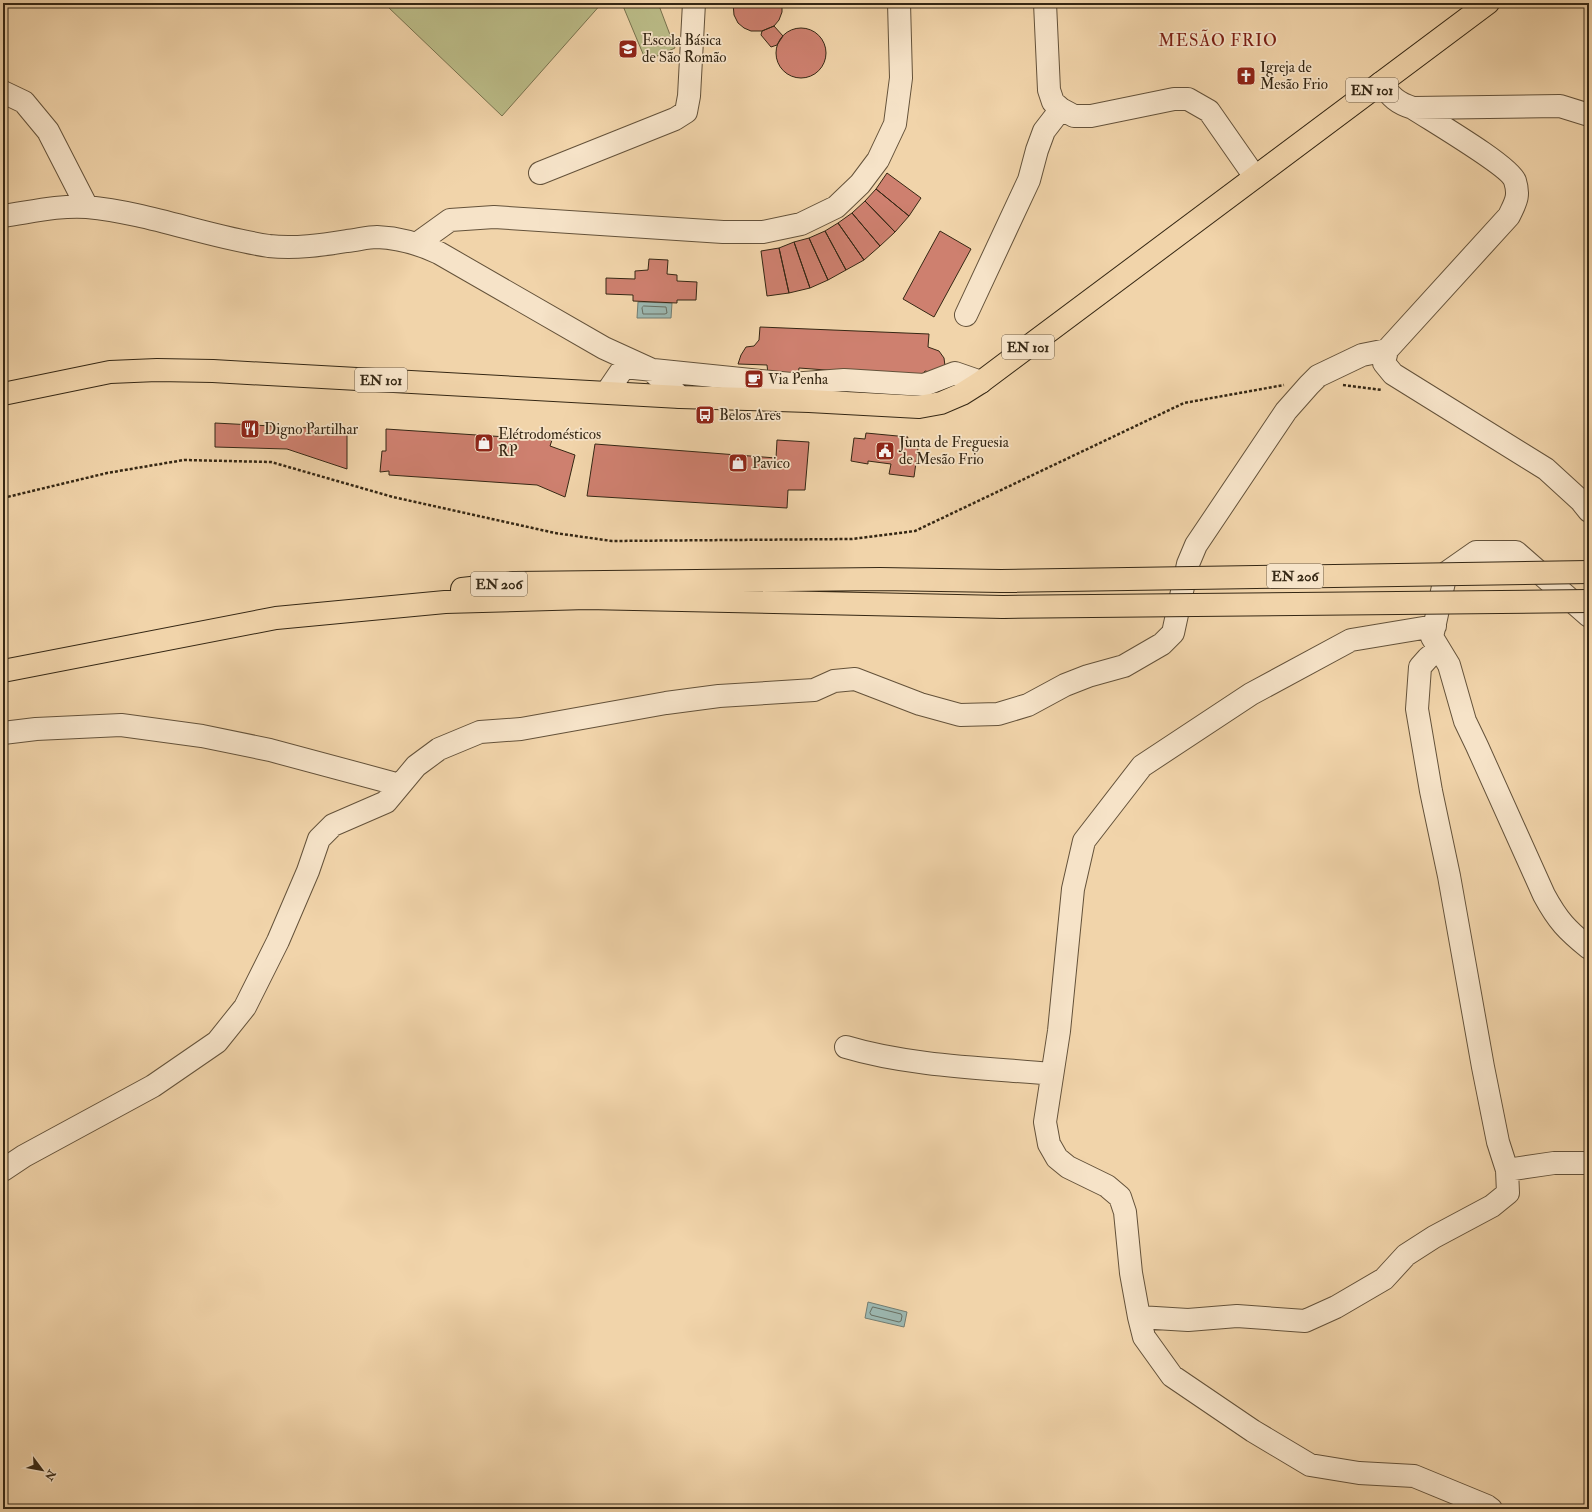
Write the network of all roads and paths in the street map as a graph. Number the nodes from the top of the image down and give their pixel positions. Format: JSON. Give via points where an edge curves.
{"nodes":[{"id":1,"x":694,"y":3,"type":"edge"},
{"id":2,"x":899,"y":3,"type":"edge"},
{"id":3,"x":1045,"y":3,"type":"edge"},
{"id":4,"x":1488,"y":3,"type":"edge"},
{"id":5,"x":1381,"y":83,"type":"junction"},
{"id":6,"x":3,"y":92,"type":"edge"},
{"id":7,"x":1413,"y":108,"type":"junction"},
{"id":8,"x":1061,"y":109,"type":"junction"},
{"id":9,"x":1589,"y":115,"type":"edge"},
{"id":10,"x":540,"y":172,"type":"dead end"},
{"id":11,"x":1255,"y":177,"type":"junction"},
{"id":12,"x":87,"y":207,"type":"junction"},
{"id":13,"x":3,"y":216,"type":"edge"},
{"id":14,"x":418,"y":243,"type":"junction"},
{"id":15,"x":966,"y":315,"type":"dead end"},
{"id":16,"x":604,"y":348,"type":"junction"},
{"id":17,"x":1387,"y":350,"type":"junction"},
{"id":18,"x":624,"y":367,"type":"junction"},
{"id":19,"x":650,"y":369,"type":"junction"},
{"id":20,"x":1309,"y":384,"type":"junction"},
{"id":21,"x":1338,"y":384,"type":"dead end"},
{"id":22,"x":1386,"y":390,"type":"dead end"},
{"id":23,"x":762,"y":391,"type":"junction"},
{"id":24,"x":607,"y":392,"type":"junction"},
{"id":25,"x":3,"y":394,"type":"edge"},
{"id":26,"x":633,"y":394,"type":"junction"},
{"id":27,"x":680,"y":397,"type":"junction"},
{"id":28,"x":3,"y":498,"type":"edge"},
{"id":29,"x":1589,"y":511,"type":"edge"},
{"id":30,"x":1589,"y":572,"type":"edge"},
{"id":31,"x":1589,"y":601,"type":"edge"},
{"id":32,"x":1589,"y":616,"type":"edge"},
{"id":33,"x":1435,"y":626,"type":"junction"},
{"id":34,"x":1439,"y":649,"type":"junction"},
{"id":35,"x":3,"y":658,"type":"edge"},
{"id":36,"x":3,"y":671,"type":"edge"},
{"id":37,"x":3,"y":733,"type":"edge"},
{"id":38,"x":400,"y":785,"type":"junction"},
{"id":39,"x":1589,"y":948,"type":"edge"},
{"id":40,"x":846,"y":1047,"type":"dead end"},
{"id":41,"x":1052,"y":1074,"type":"junction"},
{"id":42,"x":1589,"y":1163,"type":"edge"},
{"id":43,"x":3,"y":1170,"type":"edge"},
{"id":44,"x":1507,"y":1170,"type":"junction"},
{"id":45,"x":1139,"y":1318,"type":"junction"},
{"id":46,"x":1491,"y":1509,"type":"edge"}],
"edges":[{"from":1,"to":10,"type":"street","via":[[686,112],[675,120]]},
{"from":2,"to":14,"type":"street","via":[[901,78],[895,124],[878,160],[860,184],[836,207],[801,224],[763,232],[723,232],[494,217],[450,220]]},
{"from":3,"to":8,"type":"street","via":[[1049,90],[1053,102]]},
{"from":4,"to":5,"type":"main road","number":"EN 101"},
{"from":5,"to":7,"type":"street","via":[[1389,95],[1401,105]]},
{"from":5,"to":11,"type":"main road","number":"EN 101"},
{"from":6,"to":12,"type":"street","via":[[24,102],[48,131]]},
{"from":7,"to":9,"type":"street","via":[[1560,106]]},
{"from":7,"to":17,"type":"street","via":[[1502,166],[1515,180],[1518,196],[1509,216]]},
{"from":8,"to":11,"type":"street","via":[[1074,116],[1091,116],[1174,99],[1188,99],[1209,111]]},
{"from":8,"to":15,"type":"street","via":[[1044,131],[1028,180]]},
{"from":11,"to":23,"type":"main road","number":"EN 101","via":[[962,394],[941,403],[919,407]]},
{"from":12,"to":13,"type":"street","via":[[61,207]]},
{"from":12,"to":14,"type":"street","via":[[270,246],[312,246],[376,237]]},
{"from":14,"to":16,"type":"street","via":[[439,252]]},
{"from":16,"to":18,"type":"street"},
{"from":16,"to":19,"type":"street"},
{"from":17,"to":20,"type":"street","via":[[1362,355],[1318,376]]},
{"from":17,"to":29,"type":"street","via":[[1384,363],[1393,374],[1546,469]]},
{"from":18,"to":19,"type":"street"},
{"from":18,"to":24,"type":"street"},
{"from":18,"to":26,"type":"street"},
{"from":19,"to":23,"type":"street"},
{"from":19,"to":27,"type":"street"},
{"from":20,"to":28,"type":"path","via":[[1285,384],[1184,403],[916,530],[852,539],[612,540],[555,533],[393,496],[271,462],[184,460],[107,473]]},
{"from":20,"to":38,"type":"street","via":[[1286,411],[1196,545],[1188,564],[1173,633],[1162,644],[1124,666],[1064,685],[1028,705],[998,714],[960,715],[920,704],[855,679],[834,681],[814,690],[704,698],[521,729],[480,732],[439,749],[416,766]]},
{"from":21,"to":22,"type":"path"},
{"from":23,"to":27,"type":"main road","number":"EN 101"},
{"from":24,"to":25,"type":"main road","number":"EN 101","via":[[157,370],[110,372]]},
{"from":24,"to":26,"type":"main road","number":"EN 101"},
{"from":26,"to":27,"type":"main road","number":"EN 101"},
{"from":30,"to":35,"type":"main road","number":"EN 206","bridge":true,"via":[[1001,581],[880,579],[514,583],[254,612]]},
{"from":31,"to":36,"type":"main road","number":"EN 206","bridge":true,"via":[[1003,607],[587,598],[445,602],[276,618]]},
{"from":32,"to":33,"type":"street","via":[[1516,552],[1476,552],[1446,573]]},
{"from":33,"to":34,"type":"street","via":[[1432,637]]},
{"from":33,"to":41,"type":"street","via":[[1351,640],[1251,694],[1142,766],[1084,841],[1072,889],[1059,1031]]},
{"from":34,"to":39,"type":"street","via":[[1449,665],[1465,721],[1555,917]]},
{"from":34,"to":44,"type":"street","via":[[1420,667],[1418,708],[1431,792],[1449,876],[1483,1067],[1498,1142]]},
{"from":37,"to":38,"type":"street","via":[[121,725],[202,736],[270,750]]},
{"from":38,"to":43,"type":"street","via":[[386,802],[333,825],[319,839],[278,941],[249,1000],[217,1042],[153,1086]]},
{"from":40,"to":41,"type":"street","via":[[871,1054],[946,1065]]},
{"from":41,"to":45,"type":"street","via":[[1045,1122],[1049,1144],[1057,1158],[1068,1167],[1107,1186],[1120,1197],[1125,1212],[1131,1273]]},
{"from":42,"to":44,"type":"street","via":[[1554,1163]]},
{"from":44,"to":45,"type":"street","via":[[1508,1193],[1492,1206],[1406,1255],[1384,1279],[1336,1307],[1305,1321],[1237,1316],[1188,1320]]},
{"from":45,"to":46,"type":"street","via":[[1144,1337],[1172,1376],[1253,1431],[1310,1465],[1359,1473],[1414,1476]]}]}
